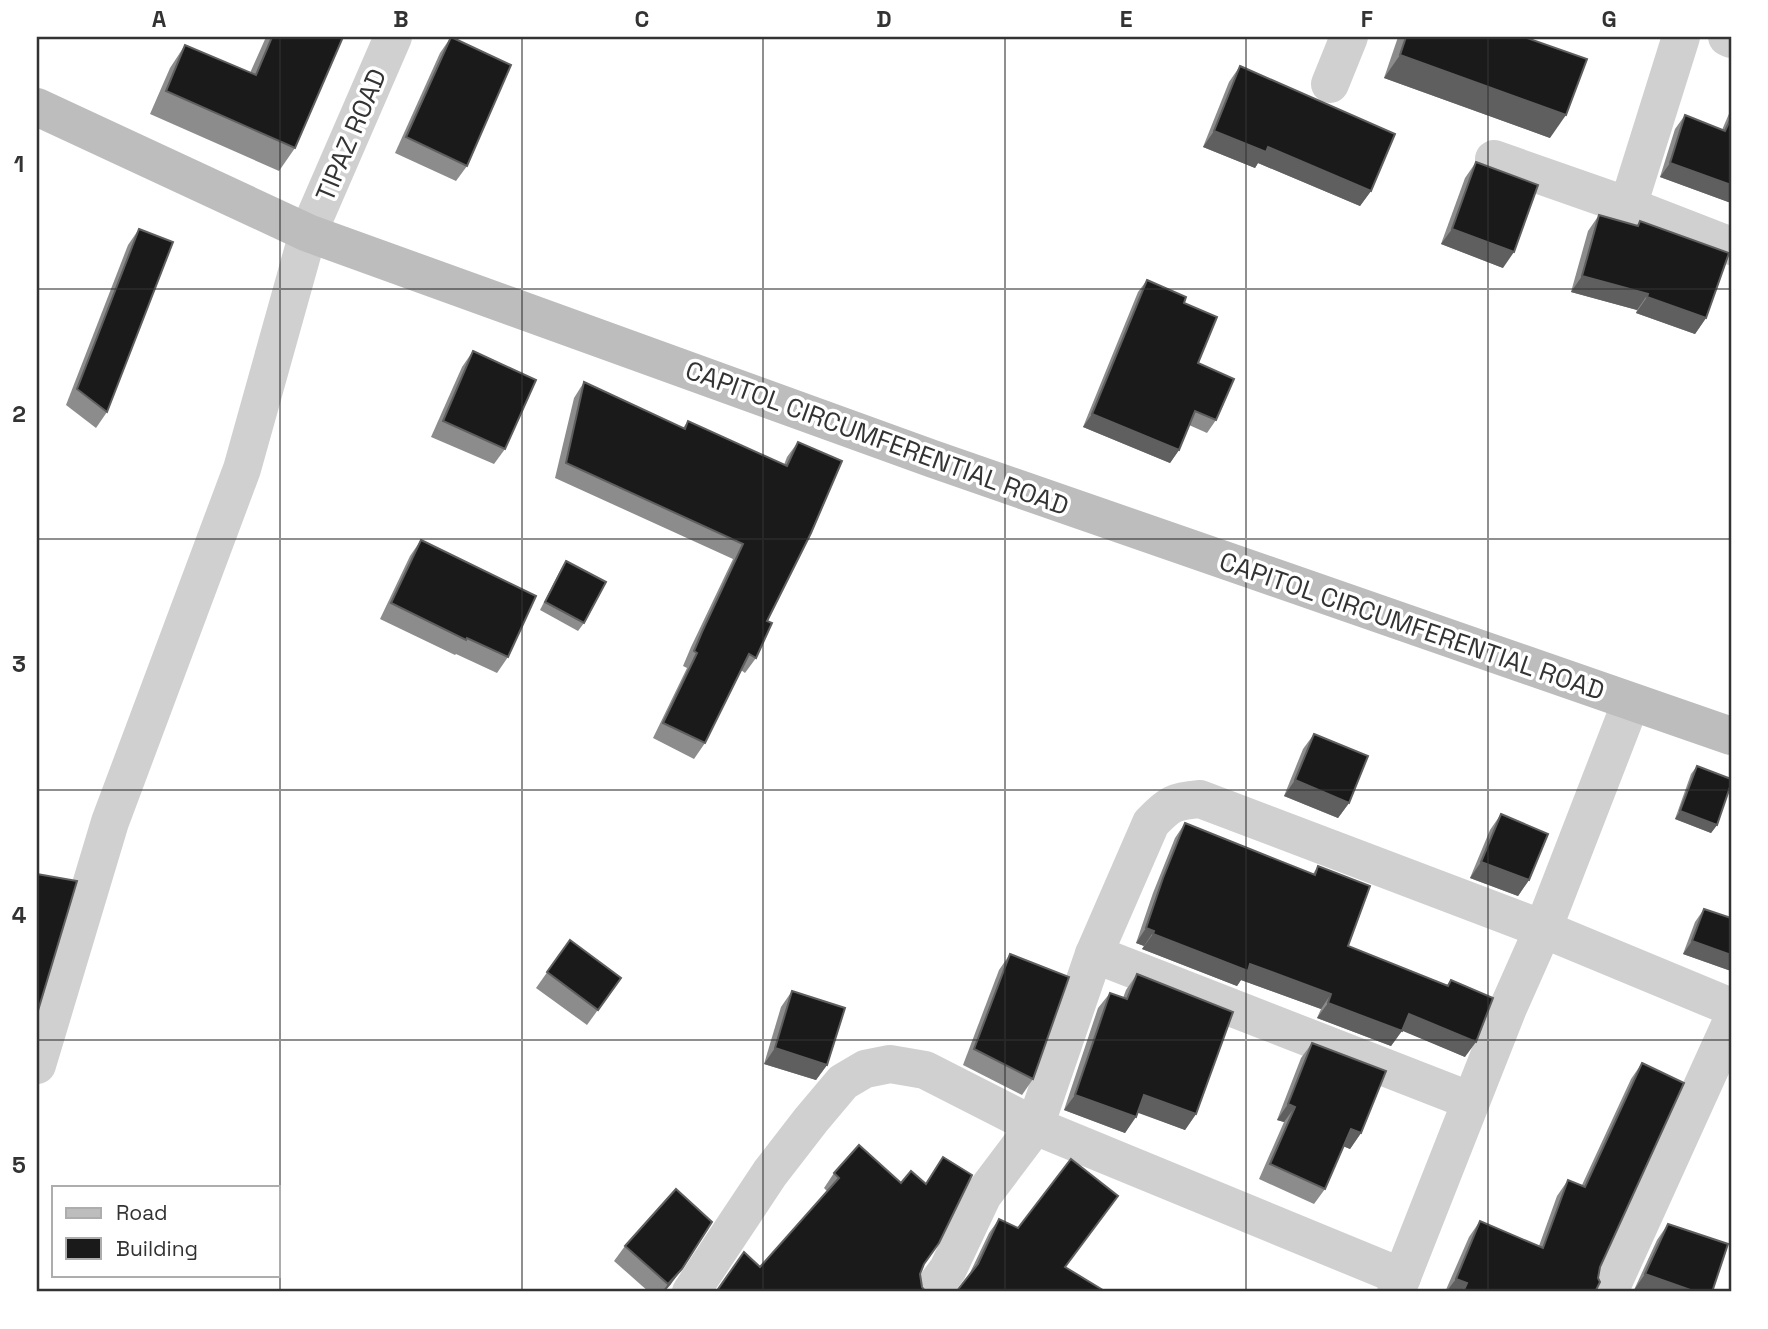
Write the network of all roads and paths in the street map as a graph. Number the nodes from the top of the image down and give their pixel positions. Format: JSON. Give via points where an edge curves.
{"nodes":[{"id":1,"x":393,"y":37,"type":"edge"},
{"id":2,"x":1349,"y":37,"type":"edge"},
{"id":3,"x":1681,"y":37,"type":"edge"},
{"id":4,"x":1330,"y":84,"type":"dead end"},
{"id":5,"x":37,"y":107,"type":"edge"},
{"id":6,"x":1494,"y":159,"type":"dead end"},
{"id":7,"x":1628,"y":206,"type":"junction"},
{"id":8,"x":308,"y":233,"type":"junction"},
{"id":9,"x":1731,"y":246,"type":"edge"},
{"id":10,"x":1631,"y":702,"type":"junction"},
{"id":11,"x":1731,"y":736,"type":"edge"},
{"id":12,"x":1543,"y":929,"type":"junction"},
{"id":13,"x":1094,"y":954,"type":"junction"},
{"id":14,"x":1731,"y":1007,"type":"edge"},
{"id":15,"x":1731,"y":1023,"type":"edge"},
{"id":16,"x":37,"y":1065,"type":"edge"},
{"id":17,"x":1471,"y":1101,"type":"junction"},
{"id":18,"x":1035,"y":1126,"type":"junction"},
{"id":19,"x":1399,"y":1284,"type":"edge"},
{"id":20,"x":691,"y":1292,"type":"edge"},
{"id":21,"x":931,"y":1292,"type":"edge"},
{"id":22,"x":1609,"y":1292,"type":"edge"}],
"edges":[{"from":1,"to":8,"type":"street","name":"TIPAZ ROAD"},
{"from":2,"to":4,"type":"street"},
{"from":3,"to":7,"type":"street"},
{"from":5,"to":8,"type":"main road","name":"CAPITOL CIRCUMFERENTIAL ROAD"},
{"from":6,"to":7,"type":"street"},
{"from":7,"to":9,"type":"street"},
{"from":8,"to":10,"type":"main road","name":"CAPITOL CIRCUMFERENTIAL ROAD","via":[[933,459]]},
{"from":8,"to":16,"type":"street","name":"TIPAZ ROAD","via":[[242,469],[110,822]]},
{"from":10,"to":11,"type":"main road","name":"CAPITOL CIRCUMFERENTIAL ROAD"},
{"from":10,"to":12,"type":"street"},
{"from":12,"to":13,"type":"street","via":[[1200,799],[1179,801],[1151,823]]},
{"from":12,"to":14,"type":"street"},
{"from":12,"to":17,"type":"street"},
{"from":13,"to":17,"type":"street"},
{"from":13,"to":18,"type":"street"},
{"from":15,"to":22,"type":"street"},
{"from":17,"to":19,"type":"street"},
{"from":18,"to":19,"type":"street"},
{"from":18,"to":20,"type":"street","via":[[925,1070],[890,1064],[865,1069],[843,1082],[810,1120]]},
{"from":18,"to":21,"type":"street","via":[[983,1195],[948,1269]]}]}
